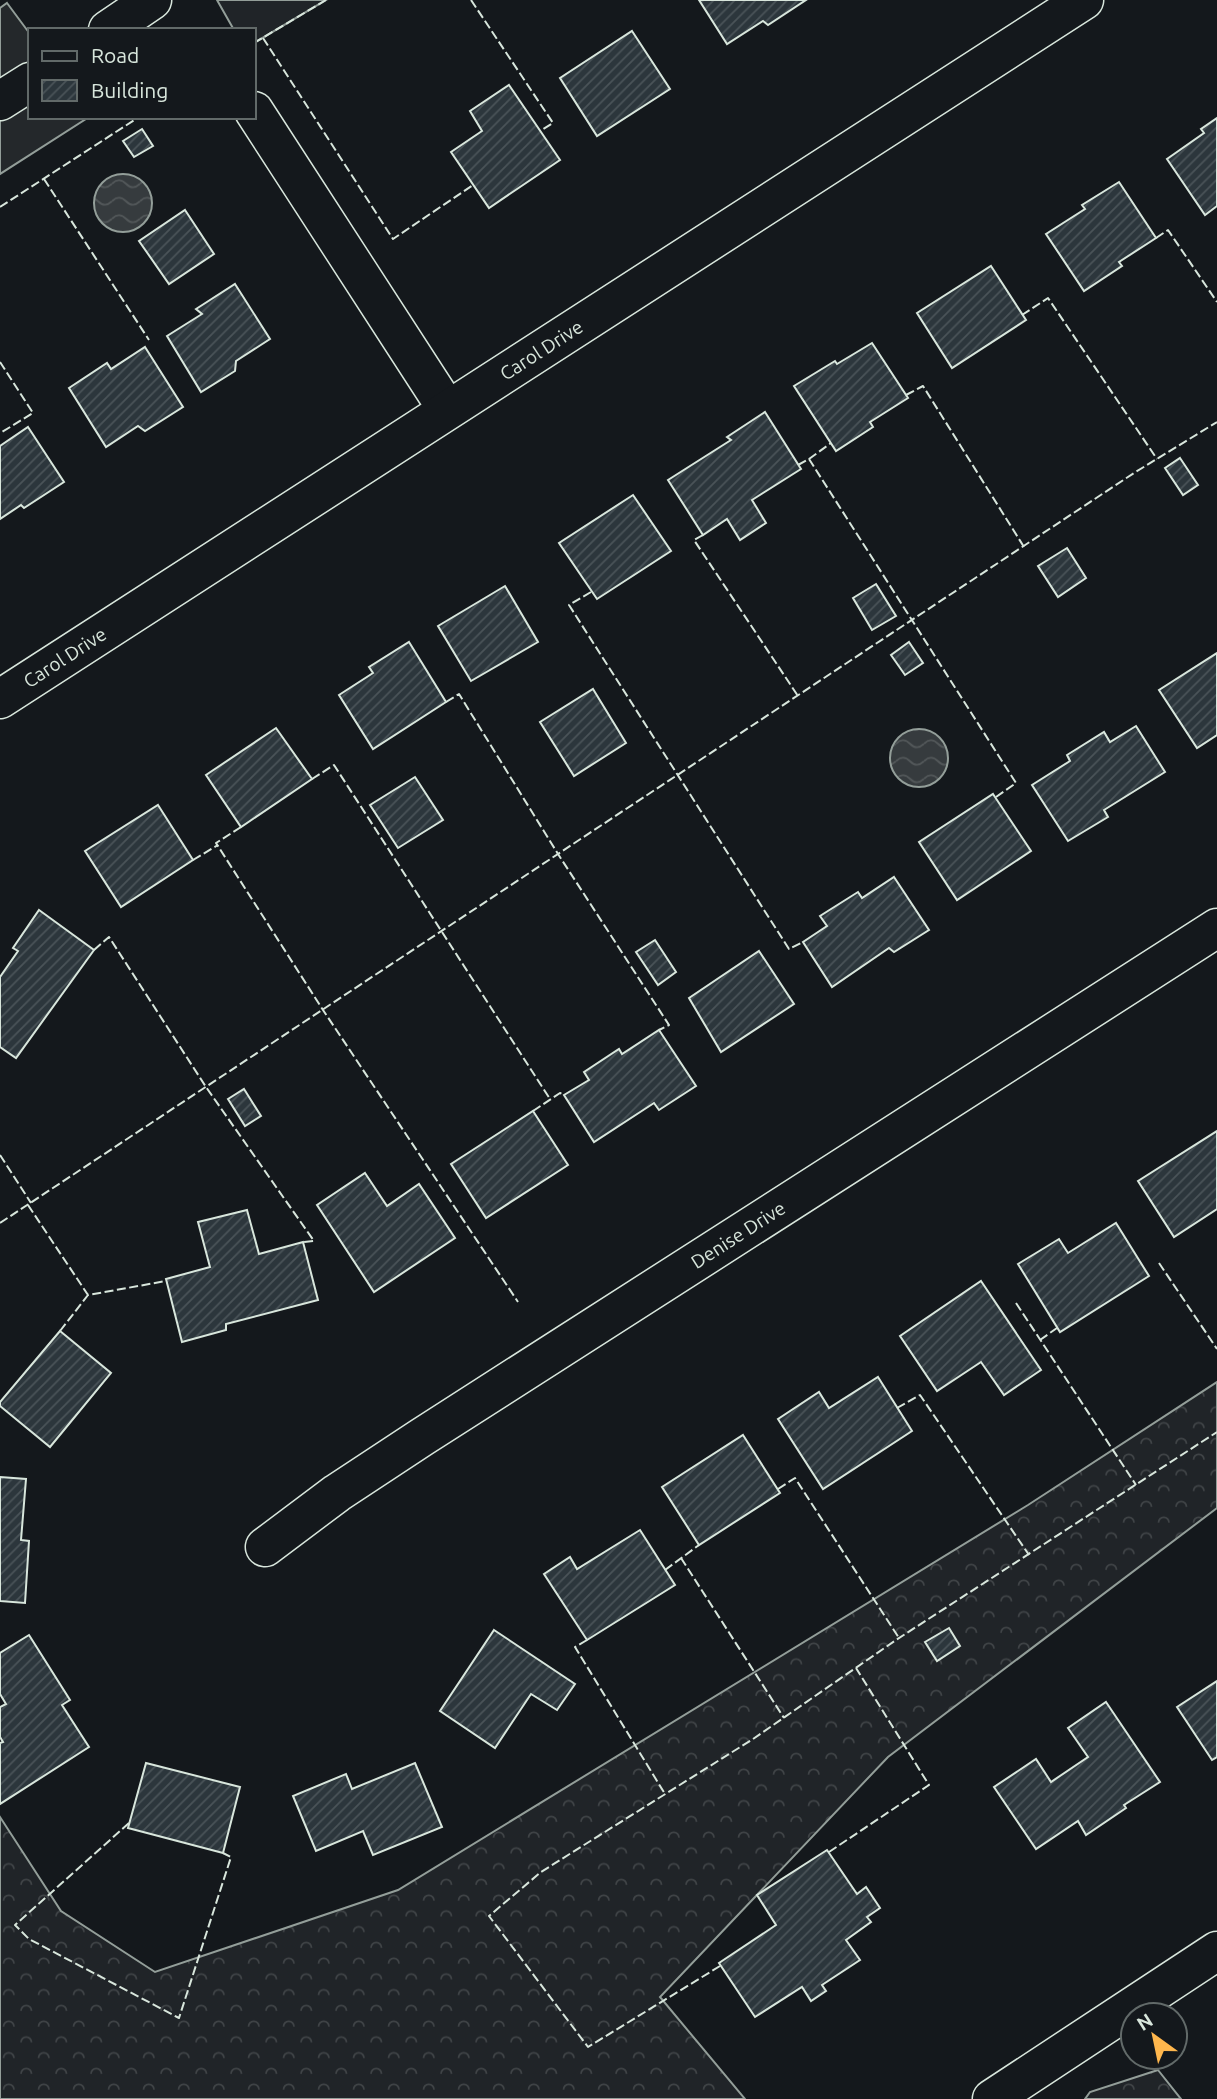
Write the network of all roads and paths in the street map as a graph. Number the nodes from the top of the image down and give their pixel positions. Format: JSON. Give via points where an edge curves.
{"nodes":[{"id":1,"x":152,"y":0,"type":"edge"},
{"id":2,"x":1084,"y":0,"type":"edge"},
{"id":3,"x":111,"y":28,"type":"edge"},
{"id":4,"x":28,"y":83,"type":"edge"},
{"id":5,"x":0,"y":102,"type":"edge"},
{"id":6,"x":256,"y":114,"type":"edge"},
{"id":7,"x":447,"y":409,"type":"junction"},
{"id":8,"x":0,"y":699,"type":"edge"},
{"id":9,"x":1217,"y":928,"type":"edge"},
{"id":10,"x":265,"y":1547,"type":"dead end"},
{"id":11,"x":1217,"y":1951,"type":"edge"},
{"id":12,"x":992,"y":2099,"type":"edge"}],
"edges":[{"from":1,"to":3,"type":"street"},
{"from":2,"to":7,"type":"street","name":"Carol Drive"},
{"from":4,"to":5,"type":"street"},
{"from":6,"to":7,"type":"street"},
{"from":7,"to":8,"type":"street","name":"Carol Drive"},
{"from":9,"to":10,"type":"street","name":"Denise Drive","via":[[440,1425]]},
{"from":11,"to":12,"type":"street"}]}
